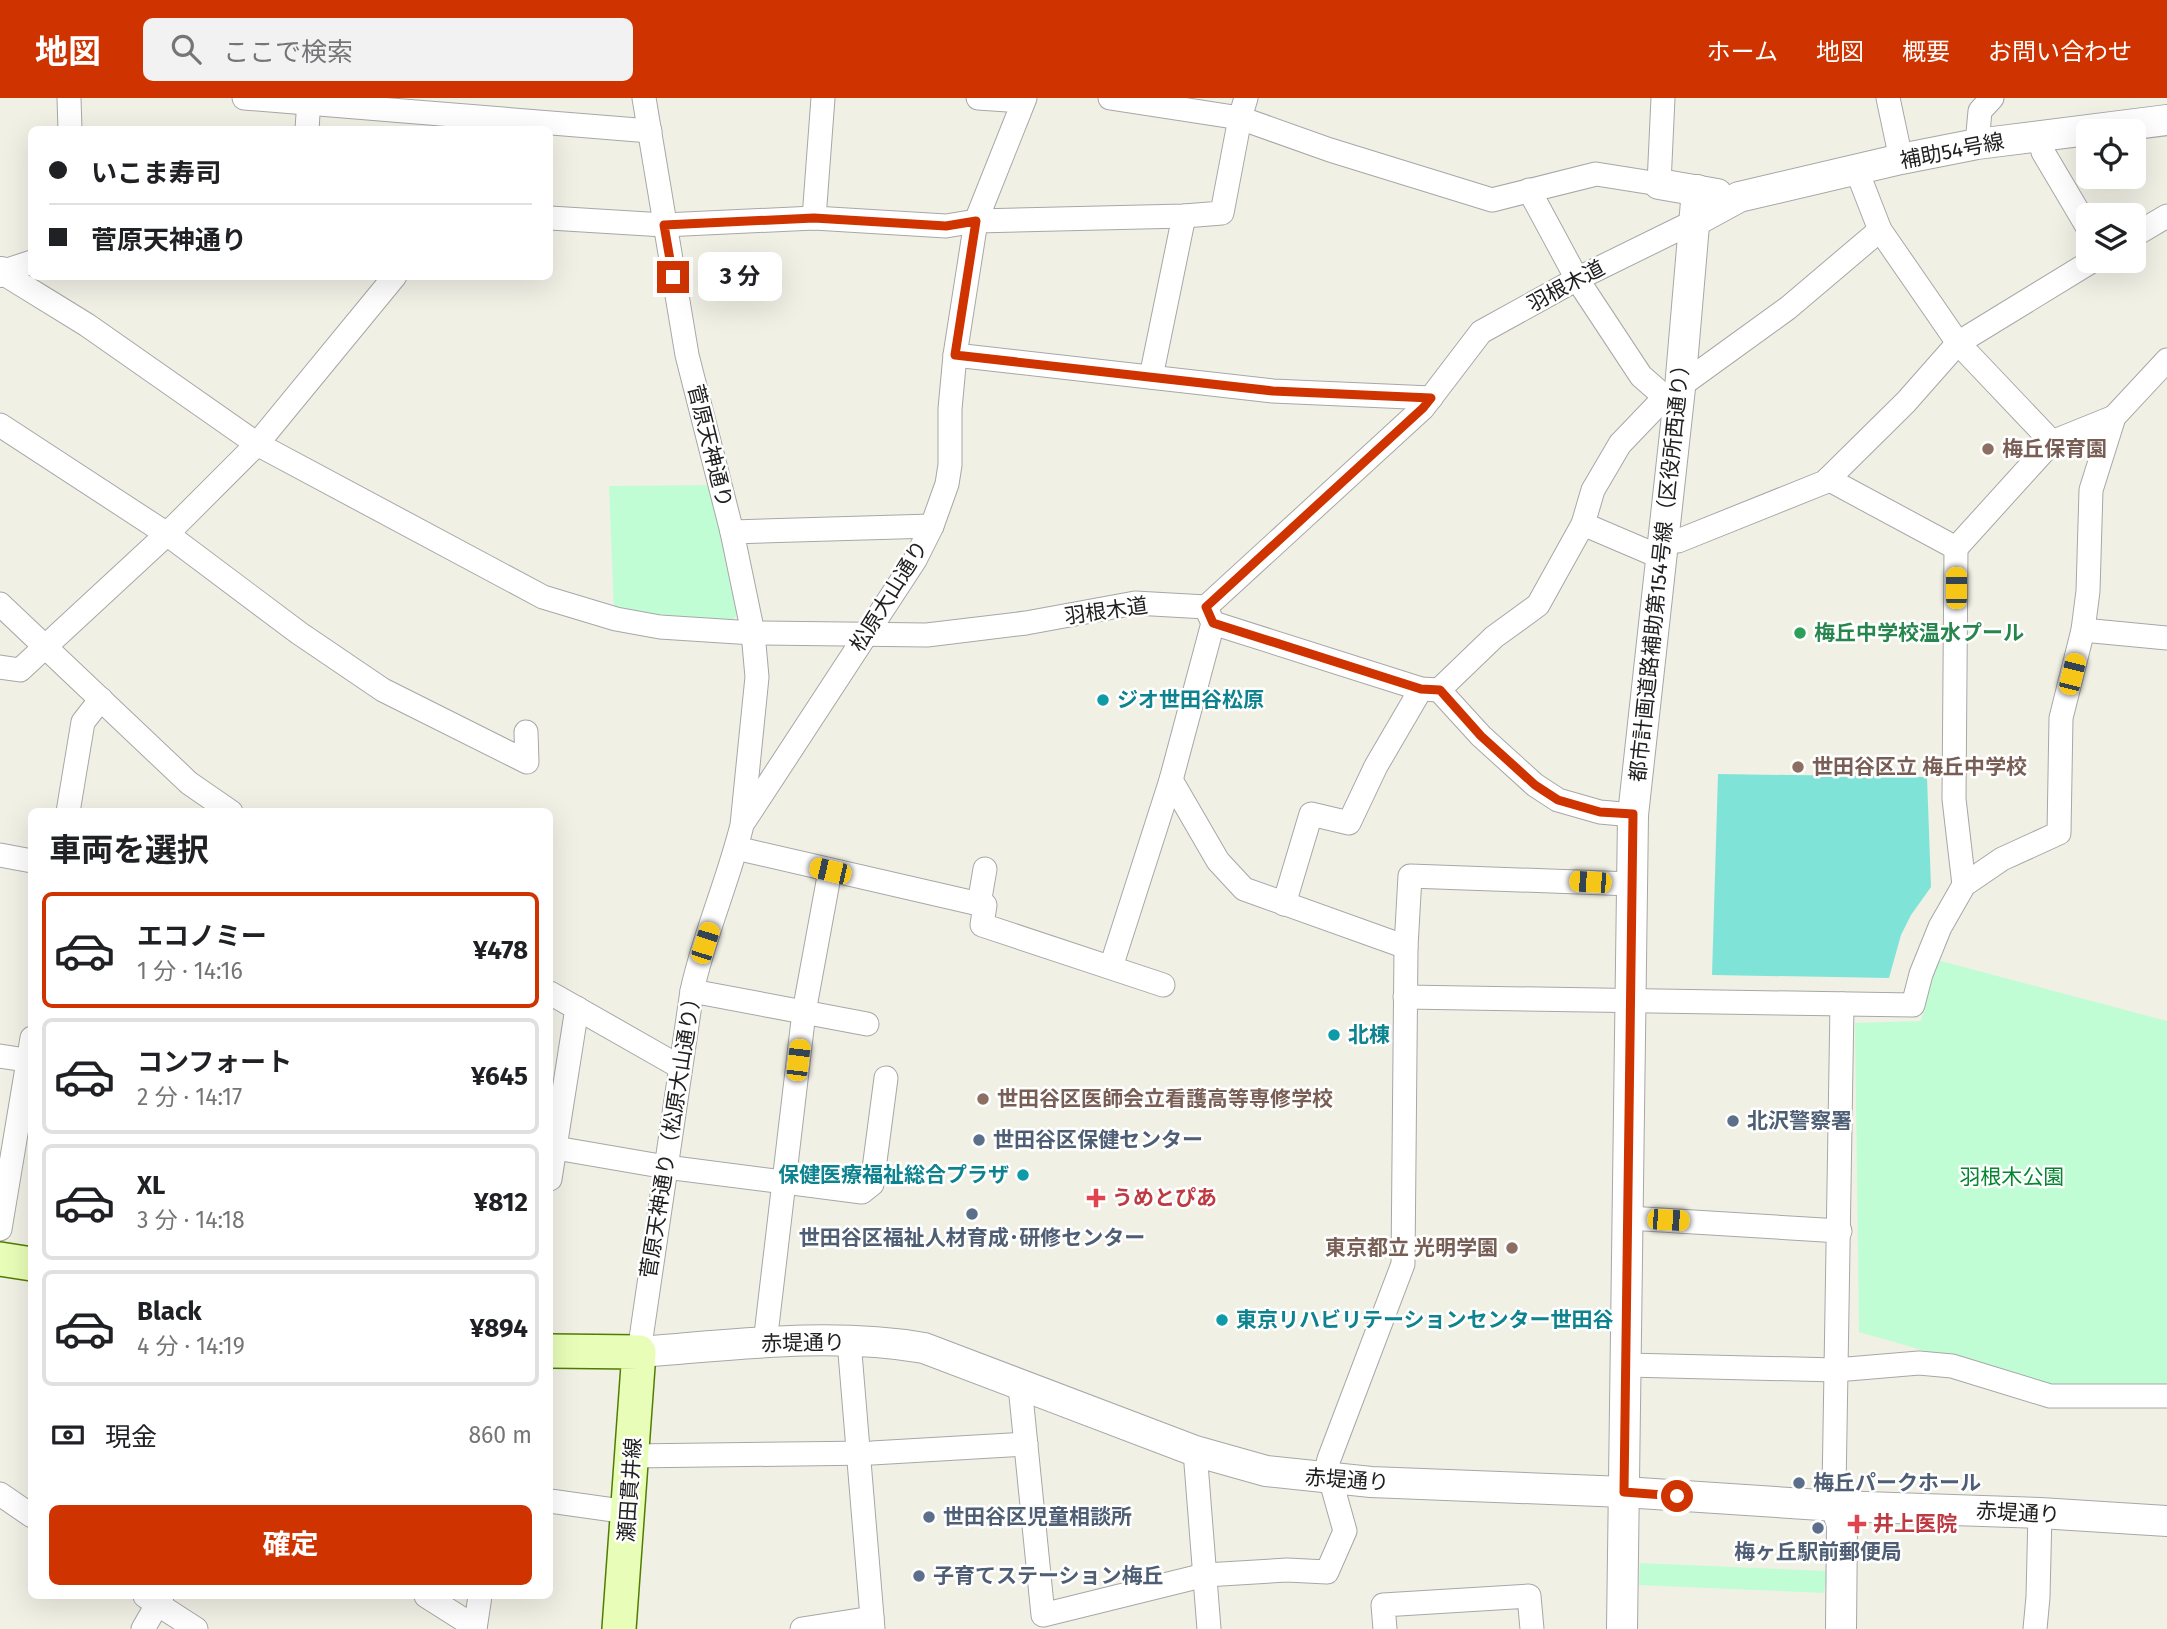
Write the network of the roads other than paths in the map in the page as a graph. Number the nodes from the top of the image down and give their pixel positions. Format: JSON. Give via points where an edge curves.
{"nodes":[{"id":1,"x":69,"y":98,"type":"edge"},
{"id":2,"x":244,"y":98,"type":"edge"},
{"id":3,"x":644,"y":98,"type":"edge"},
{"id":4,"x":823,"y":98,"type":"edge"},
{"id":5,"x":978,"y":98,"type":"edge"},
{"id":6,"x":1110,"y":98,"type":"edge"},
{"id":7,"x":1663,"y":98,"type":"edge"},
{"id":8,"x":1888,"y":98,"type":"edge"},
{"id":9,"x":1992,"y":98,"type":"edge"},
{"id":10,"x":309,"y":100,"type":"edge"},
{"id":11,"x":1024,"y":100,"type":"edge"},
{"id":12,"x":1243,"y":108,"type":"edge"},
{"id":13,"x":2167,"y":120,"type":"edge"},
{"id":14,"x":70,"y":126,"type":"edge"},
{"id":15,"x":307,"y":126,"type":"edge"},
{"id":16,"x":650,"y":131,"type":"junction"},
{"id":17,"x":2039,"y":136,"type":"junction"},
{"id":18,"x":1977,"y":144,"type":"junction"},
{"id":19,"x":1901,"y":159,"type":"junction"},
{"id":20,"x":1857,"y":171,"type":"junction"},
{"id":21,"x":1659,"y":184,"type":"junction"},
{"id":22,"x":1529,"y":190,"type":"junction"},
{"id":23,"x":1697,"y":190,"type":"junction"},
{"id":24,"x":1739,"y":197,"type":"junction"},
{"id":25,"x":2076,"y":208,"type":"edge"},
{"id":26,"x":1184,"y":216,"type":"junction"},
{"id":27,"x":2167,"y":216,"type":"edge"},
{"id":28,"x":553,"y":218,"type":"edge"},
{"id":29,"x":814,"y":218,"type":"junction"},
{"id":30,"x":976,"y":221,"type":"junction"},
{"id":31,"x":1695,"y":221,"type":"junction"},
{"id":32,"x":664,"y":225,"type":"junction"},
{"id":33,"x":2146,"y":228,"type":"edge"},
{"id":34,"x":1880,"y":230,"type":"junction"},
{"id":35,"x":28,"y":263,"type":"edge"},
{"id":36,"x":2076,"y":271,"type":"edge"},
{"id":37,"x":0,"y":272,"type":"edge"},
{"id":38,"x":1577,"y":279,"type":"junction"},
{"id":39,"x":392,"y":280,"type":"edge"},
{"id":40,"x":1958,"y":343,"type":"junction"},
{"id":41,"x":955,"y":355,"type":"junction"},
{"id":42,"x":2167,"y":360,"type":"edge"},
{"id":43,"x":1151,"y":377,"type":"junction"},
{"id":44,"x":1673,"y":393,"type":"junction"},
{"id":45,"x":1431,"y":398,"type":"junction"},
{"id":46,"x":2114,"y":417,"type":"junction"},
{"id":47,"x":0,"y":425,"type":"edge"},
{"id":48,"x":2052,"y":442,"type":"junction"},
{"id":49,"x":257,"y":444,"type":"junction"},
{"id":50,"x":1828,"y":479,"type":"junction"},
{"id":51,"x":1583,"y":524,"type":"junction"},
{"id":52,"x":932,"y":526,"type":"junction"},
{"id":53,"x":732,"y":532,"type":"junction"},
{"id":54,"x":167,"y":534,"type":"junction"},
{"id":55,"x":1662,"y":547,"type":"junction"},
{"id":56,"x":1956,"y":548,"type":"junction"},
{"id":57,"x":0,"y":604,"type":"edge"},
{"id":58,"x":1209,"y":615,"type":"junction"},
{"id":59,"x":2083,"y":630,"type":"junction"},
{"id":60,"x":753,"y":633,"type":"junction"},
{"id":61,"x":864,"y":635,"type":"junction"},
{"id":62,"x":2167,"y":638,"type":"edge"},
{"id":63,"x":44,"y":646,"type":"junction"},
{"id":64,"x":0,"y":667,"type":"edge"},
{"id":65,"x":1430,"y":690,"type":"junction"},
{"id":66,"x":100,"y":699,"type":"junction"},
{"id":67,"x":526,"y":732,"type":"dead end"},
{"id":68,"x":1171,"y":780,"type":"junction"},
{"id":69,"x":746,"y":795,"type":"joint"},
{"id":70,"x":69,"y":808,"type":"edge"},
{"id":71,"x":225,"y":808,"type":"edge"},
{"id":72,"x":1633,"y":814,"type":"junction"},
{"id":73,"x":742,"y":825,"type":"junction"},
{"id":74,"x":736,"y":848,"type":"junction"},
{"id":75,"x":0,"y":855,"type":"edge"},
{"id":76,"x":28,"y":860,"type":"edge"},
{"id":77,"x":985,"y":869,"type":"dead end"},
{"id":78,"x":830,"y":871,"type":"junction"},
{"id":79,"x":1632,"y":884,"type":"junction"},
{"id":80,"x":1964,"y":885,"type":"junction"},
{"id":81,"x":979,"y":904,"type":"junction"},
{"id":82,"x":1283,"y":904,"type":"junction"},
{"id":83,"x":1406,"y":947,"type":"junction"},
{"id":84,"x":1111,"y":967,"type":"junction"},
{"id":85,"x":1163,"y":985,"type":"dead end"},
{"id":86,"x":692,"y":991,"type":"junction"},
{"id":87,"x":553,"y":995,"type":"edge"},
{"id":88,"x":1405,"y":997,"type":"junction"},
{"id":89,"x":1631,"y":1000,"type":"junction"},
{"id":90,"x":1842,"y":1004,"type":"junction"},
{"id":91,"x":578,"y":1008,"type":"junction"},
{"id":92,"x":804,"y":1012,"type":"junction"},
{"id":93,"x":867,"y":1024,"type":"dead end"},
{"id":94,"x":28,"y":1053,"type":"edge"},
{"id":95,"x":0,"y":1056,"type":"edge"},
{"id":96,"x":28,"y":1065,"type":"edge"},
{"id":97,"x":680,"y":1067,"type":"junction"},
{"id":98,"x":886,"y":1078,"type":"dead end"},
{"id":99,"x":553,"y":1143,"type":"edge"},
{"id":100,"x":553,"y":1148,"type":"edge"},
{"id":101,"x":666,"y":1167,"type":"junction"},
{"id":102,"x":784,"y":1180,"type":"junction"},
{"id":103,"x":1628,"y":1217,"type":"junction"},
{"id":104,"x":0,"y":1229,"type":"edge"},
{"id":105,"x":1840,"y":1231,"type":"junction"},
{"id":106,"x":0,"y":1259,"type":"edge"},
{"id":107,"x":28,"y":1263,"type":"edge"},
{"id":108,"x":849,"y":1341,"type":"junction"},
{"id":109,"x":765,"y":1343,"type":"junction"},
{"id":110,"x":553,"y":1352,"type":"edge"},
{"id":111,"x":639,"y":1352,"type":"junction"},
{"id":112,"x":1627,"y":1365,"type":"junction"},
{"id":113,"x":1836,"y":1370,"type":"junction"},
{"id":114,"x":1020,"y":1386,"type":"junction"},
{"id":115,"x":2167,"y":1396,"type":"edge"},
{"id":116,"x":1026,"y":1444,"type":"junction"},
{"id":117,"x":1195,"y":1451,"type":"junction"},
{"id":118,"x":858,"y":1453,"type":"junction"},
{"id":119,"x":632,"y":1456,"type":"junction"},
{"id":120,"x":1331,"y":1479,"type":"junction"},
{"id":121,"x":1624,"y":1492,"type":"junction"},
{"id":122,"x":0,"y":1494,"type":"edge"},
{"id":123,"x":553,"y":1500,"type":"edge"},
{"id":124,"x":1836,"y":1506,"type":"junction"},
{"id":125,"x":628,"y":1512,"type":"junction"},
{"id":126,"x":28,"y":1513,"type":"edge"},
{"id":127,"x":2040,"y":1513,"type":"junction"},
{"id":128,"x":2167,"y":1521,"type":"edge"},
{"id":129,"x":1205,"y":1575,"type":"junction"},
{"id":130,"x":155,"y":1599,"type":"edge"},
{"id":131,"x":431,"y":1599,"type":"edge"},
{"id":132,"x":480,"y":1599,"type":"edge"},
{"id":133,"x":872,"y":1624,"type":"edge"},
{"id":134,"x":475,"y":1628,"type":"edge"},
{"id":135,"x":143,"y":1629,"type":"edge"},
{"id":136,"x":196,"y":1629,"type":"edge"},
{"id":137,"x":620,"y":1629,"type":"edge"},
{"id":138,"x":802,"y":1629,"type":"edge"},
{"id":139,"x":1209,"y":1629,"type":"edge"},
{"id":140,"x":1385,"y":1629,"type":"edge"},
{"id":141,"x":1532,"y":1629,"type":"edge"},
{"id":142,"x":1622,"y":1629,"type":"edge"},
{"id":143,"x":1841,"y":1629,"type":"edge"},
{"id":144,"x":2035,"y":1629,"type":"edge"}],
"edges":[{"from":1,"to":14,"type":"street"},
{"from":2,"to":10,"type":"street"},
{"from":3,"to":16,"type":"street","name":"菅原天神通り"},
{"from":4,"to":29,"type":"street"},
{"from":5,"to":11,"type":"street"},
{"from":6,"to":12,"type":"street"},
{"from":7,"to":21,"type":"street"},
{"from":8,"to":19,"type":"street"},
{"from":9,"to":18,"type":"street","via":[[1980,111]]},
{"from":10,"to":15,"type":"street"},
{"from":10,"to":16,"type":"street"},
{"from":11,"to":30,"type":"street","name":"松原大山通り"},
{"from":12,"to":22,"type":"street","via":[[1330,150],[1492,200]]},
{"from":12,"to":26,"type":"street","via":[[1222,213]]},
{"from":13,"to":17,"type":"street","name":"補助54号線"},
{"from":16,"to":32,"type":"street","name":"菅原天神通り"},
{"from":17,"to":18,"type":"street","name":"補助54号線"},
{"from":17,"to":25,"type":"street","via":[[2043,152]]},
{"from":18,"to":19,"type":"street","name":"補助54号線"},
{"from":19,"to":20,"type":"street","name":"補助54号線"},
{"from":20,"to":24,"type":"street","name":"補助54号線"},
{"from":20,"to":34,"type":"street"},
{"from":21,"to":22,"type":"street","via":[[1596,174]]},
{"from":21,"to":23,"type":"street","name":"補助54号線"},
{"from":22,"to":38,"type":"street"},
{"from":23,"to":24,"type":"street","name":"補助54号線"},
{"from":23,"to":31,"type":"street","name":"都市計画道路補助第154号線（区役所西通り）"},
{"from":24,"to":31,"type":"street","name":"補助54号線"},
{"from":26,"to":30,"type":"street"},
{"from":26,"to":43,"type":"street"},
{"from":27,"to":33,"type":"street"},
{"from":28,"to":32,"type":"street"},
{"from":29,"to":30,"type":"street","via":[[946,226]]},
{"from":29,"to":32,"type":"street"},
{"from":30,"to":41,"type":"street","name":"松原大山通り"},
{"from":31,"to":38,"type":"street","name":"羽根木道"},
{"from":31,"to":44,"type":"street","name":"都市計画道路補助第154号線（区役所西通り）"},
{"from":32,"to":53,"type":"street","name":"菅原天神通り","via":[[687,355]]},
{"from":34,"to":40,"type":"street"},
{"from":34,"to":44,"type":"street","via":[[1788,308]]},
{"from":35,"to":37,"type":"street"},
{"from":36,"to":40,"type":"street"},
{"from":37,"to":49,"type":"street","name":"羽根木道","via":[[87,325]]},
{"from":38,"to":44,"type":"street","via":[[1641,376]]},
{"from":38,"to":45,"type":"street","name":"羽根木道","via":[[1481,332]]},
{"from":39,"to":49,"type":"street"},
{"from":40,"to":48,"type":"street"},
{"from":40,"to":50,"type":"street"},
{"from":41,"to":43,"type":"street"},
{"from":41,"to":52,"type":"street","name":"松原大山通り","via":[[950,465]]},
{"from":42,"to":46,"type":"street"},
{"from":43,"to":45,"type":"street","via":[[1273,391]]},
{"from":44,"to":51,"type":"street","via":[[1615,450],[1593,490]]},
{"from":44,"to":55,"type":"street","name":"都市計画道路補助第154号線（区役所西通り）"},
{"from":45,"to":58,"type":"street","name":"羽根木道"},
{"from":46,"to":48,"type":"street"},
{"from":46,"to":59,"type":"street","via":[[2091,490]]},
{"from":47,"to":54,"type":"street"},
{"from":48,"to":56,"type":"street"},
{"from":49,"to":54,"type":"street"},
{"from":49,"to":60,"type":"street","name":"羽根木道","via":[[543,597],[660,627]]},
{"from":50,"to":55,"type":"street"},
{"from":50,"to":56,"type":"street"},
{"from":51,"to":55,"type":"street","via":[[1651,553]]},
{"from":51,"to":65,"type":"street","via":[[1538,605]]},
{"from":52,"to":53,"type":"street"},
{"from":52,"to":61,"type":"street","name":"松原大山通り","via":[[915,560]]},
{"from":53,"to":60,"type":"street","name":"菅原天神通り"},
{"from":54,"to":63,"type":"street"},
{"from":54,"to":67,"type":"street","via":[[299,634],[383,690],[527,762]]},
{"from":55,"to":72,"type":"street","name":"都市計画道路補助第154号線（区役所西通り）"},
{"from":56,"to":80,"type":"street","via":[[1954,799]]},
{"from":57,"to":63,"type":"street"},
{"from":58,"to":61,"type":"street","name":"羽根木道","via":[[1135,603],[927,635]]},
{"from":58,"to":65,"type":"street"},
{"from":58,"to":68,"type":"street"},
{"from":59,"to":62,"type":"street"},
{"from":59,"to":80,"type":"street","via":[[2061,718],[2059,833],[2002,859]]},
{"from":60,"to":61,"type":"street","name":"羽根木道"},
{"from":60,"to":69,"type":"street","name":"菅原天神通り","via":[[757,677]]},
{"from":61,"to":73,"type":"street","name":"松原大山通り"},
{"from":63,"to":64,"type":"street","via":[[20,670]]},
{"from":63,"to":66,"type":"street"},
{"from":65,"to":72,"type":"street","via":[[1535,785],[1558,800],[1600,812]]},
{"from":65,"to":82,"type":"street","via":[[1376,766],[1349,823],[1311,814]]},
{"from":66,"to":70,"type":"street","via":[[83,722]]},
{"from":66,"to":71,"type":"street","via":[[189,783]]},
{"from":68,"to":82,"type":"street","via":[[1217,861],[1244,889]]},
{"from":68,"to":84,"type":"street"},
{"from":69,"to":73,"type":"street","name":"菅原天神通り（松原大山通り）"},
{"from":72,"to":79,"type":"street","name":"都市計画道路補助第154号線（区役所西通り）"},
{"from":73,"to":74,"type":"street","name":"菅原天神通り（松原大山通り）"},
{"from":74,"to":78,"type":"street"},
{"from":74,"to":86,"type":"street","name":"菅原天神通り（松原大山通り）"},
{"from":75,"to":76,"type":"street"},
{"from":77,"to":81,"type":"street"},
{"from":78,"to":81,"type":"street"},
{"from":78,"to":92,"type":"street"},
{"from":79,"to":83,"type":"street","via":[[1410,876]]},
{"from":79,"to":89,"type":"street","name":"都市計画道路補助第154号線（区役所西通り）"},
{"from":80,"to":90,"type":"street","via":[[1940,927],[1913,1005]]},
{"from":81,"to":84,"type":"street","via":[[985,905],[982,925]]},
{"from":82,"to":83,"type":"street"},
{"from":83,"to":88,"type":"street"},
{"from":84,"to":85,"type":"street"},
{"from":86,"to":92,"type":"street"},
{"from":86,"to":97,"type":"street","name":"菅原天神通り（松原大山通り）"},
{"from":87,"to":91,"type":"street"},
{"from":88,"to":89,"type":"street"},
{"from":88,"to":120,"type":"street","via":[[1403,1264],[1329,1459]]},
{"from":89,"to":90,"type":"street"},
{"from":89,"to":103,"type":"street","name":"都市計画道路補助第154号線（区役所西通り）"},
{"from":90,"to":105,"type":"street"},
{"from":91,"to":97,"type":"street"},
{"from":91,"to":99,"type":"street"},
{"from":92,"to":93,"type":"street"},
{"from":92,"to":102,"type":"street"},
{"from":94,"to":95,"type":"street"},
{"from":96,"to":104,"type":"street"},
{"from":97,"to":101,"type":"street","name":"菅原天神通り（松原大山通り）"},
{"from":98,"to":102,"type":"street","via":[[872,1184],[862,1192]]},
{"from":100,"to":101,"type":"street"},
{"from":101,"to":102,"type":"street"},
{"from":101,"to":111,"type":"street","name":"菅原天神通り（松原大山通り）"},
{"from":102,"to":109,"type":"street"},
{"from":103,"to":105,"type":"street"},
{"from":103,"to":112,"type":"street","name":"都市計画道路補助第154号線（区役所西通り）"},
{"from":105,"to":113,"type":"street"},
{"from":106,"to":107,"type":"main road"},
{"from":108,"to":109,"type":"street","name":"赤堤通り"},
{"from":108,"to":114,"type":"street","name":"赤堤通り","via":[[924,1348]]},
{"from":108,"to":118,"type":"street"},
{"from":109,"to":111,"type":"street","name":"赤堤通り"},
{"from":110,"to":111,"type":"main road","name":"赤堤通り"},
{"from":111,"to":119,"type":"main road","name":"瀬田貫井線"},
{"from":112,"to":113,"type":"street"},
{"from":112,"to":121,"type":"street","name":"都市計画道路補助第154号線（区役所西通り）"},
{"from":113,"to":115,"type":"street","via":[[1919,1363],[1952,1366],[2050,1396]]},
{"from":113,"to":124,"type":"street"},
{"from":114,"to":116,"type":"street"},
{"from":114,"to":117,"type":"street","name":"赤堤通り"},
{"from":116,"to":118,"type":"street"},
{"from":116,"to":129,"type":"street","via":[[1043,1615]]},
{"from":117,"to":120,"type":"street","name":"赤堤通り","via":[[1266,1471]]},
{"from":117,"to":129,"type":"street"},
{"from":118,"to":119,"type":"street"},
{"from":118,"to":133,"type":"street"},
{"from":119,"to":125,"type":"main road","name":"瀬田貫井線"},
{"from":120,"to":121,"type":"street","name":"赤堤通り"},
{"from":120,"to":129,"type":"street","via":[[1345,1531],[1327,1572]]},
{"from":121,"to":124,"type":"street","name":"赤堤通り"},
{"from":121,"to":142,"type":"street","name":"都市計画道路補助第154号線（区役所西通り）"},
{"from":122,"to":126,"type":"street"},
{"from":123,"to":125,"type":"street"},
{"from":124,"to":127,"type":"street","name":"赤堤通り"},
{"from":124,"to":143,"type":"street","via":[[1842,1525]]},
{"from":125,"to":137,"type":"main road","name":"瀬田貫井線"},
{"from":127,"to":128,"type":"street","name":"赤堤通り"},
{"from":127,"to":144,"type":"street"},
{"from":129,"to":139,"type":"street"},
{"from":130,"to":135,"type":"street"},
{"from":130,"to":136,"type":"street"},
{"from":131,"to":134,"type":"street"},
{"from":132,"to":134,"type":"street"},
{"from":133,"to":138,"type":"street"},
{"from":140,"to":141,"type":"street","via":[[1383,1605],[1529,1596]]}]}
